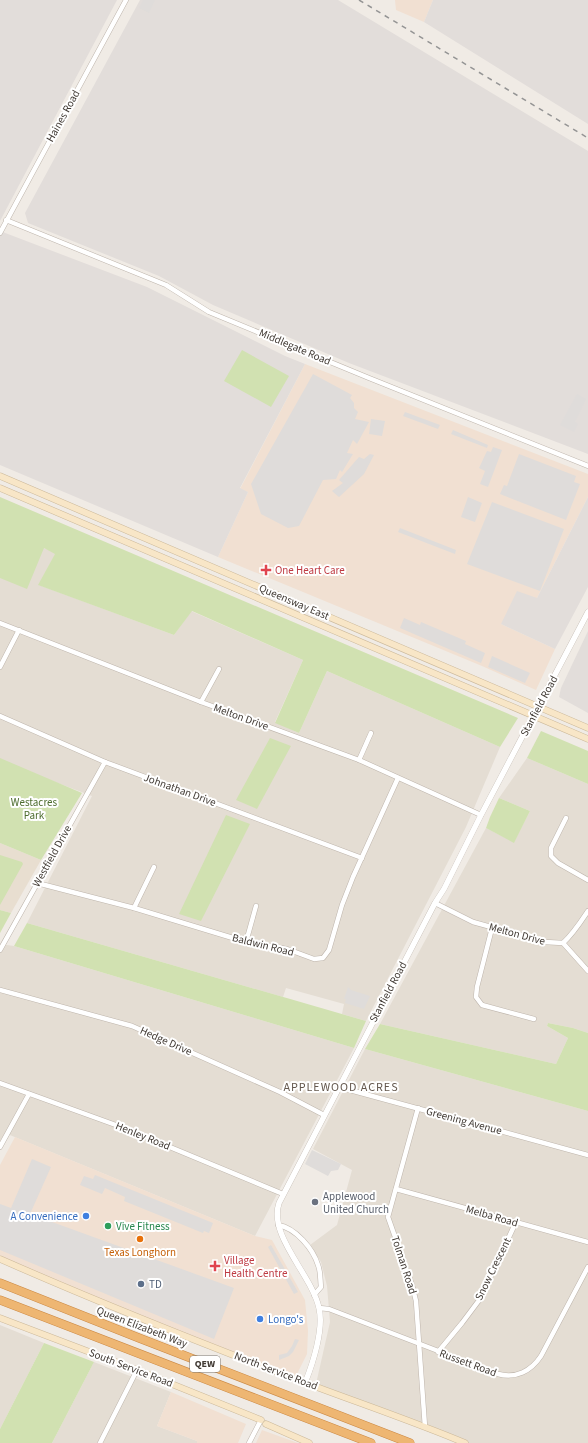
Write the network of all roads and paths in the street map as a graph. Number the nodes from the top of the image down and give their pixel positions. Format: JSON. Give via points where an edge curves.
{"nodes":[{"id":1,"x":126,"y":0,"type":"edge"},
{"id":2,"x":6,"y":220,"type":"junction"},
{"id":3,"x":0,"y":233,"type":"edge"},
{"id":4,"x":588,"y":466,"type":"edge"},
{"id":5,"x":0,"y":476,"type":"edge"},
{"id":6,"x":0,"y":488,"type":"edge"},
{"id":7,"x":588,"y":612,"type":"edge"},
{"id":8,"x":0,"y":623,"type":"edge"},
{"id":9,"x":19,"y":630,"type":"junction"},
{"id":10,"x":0,"y":666,"type":"edge"},
{"id":11,"x":219,"y":670,"type":"dead end"},
{"id":12,"x":201,"y":702,"type":"junction"},
{"id":13,"x":538,"y":707,"type":"junction"},
{"id":14,"x":0,"y":716,"type":"edge"},
{"id":15,"x":534,"y":716,"type":"junction"},
{"id":16,"x":588,"y":728,"type":"edge"},
{"id":17,"x":371,"y":733,"type":"dead end"},
{"id":18,"x":588,"y":739,"type":"edge"},
{"id":19,"x":359,"y":760,"type":"junction"},
{"id":20,"x":105,"y":762,"type":"junction"},
{"id":21,"x":398,"y":778,"type":"junction"},
{"id":22,"x":481,"y":815,"type":"junction"},
{"id":23,"x":566,"y":818,"type":"dead end"},
{"id":24,"x":362,"y":858,"type":"junction"},
{"id":25,"x":154,"y":867,"type":"dead end"},
{"id":26,"x":588,"y":880,"type":"edge"},
{"id":27,"x":38,"y":883,"type":"junction"},
{"id":28,"x":435,"y":903,"type":"junction"},
{"id":29,"x":256,"y":906,"type":"dead end"},
{"id":30,"x":134,"y":908,"type":"junction"},
{"id":31,"x":588,"y":912,"type":"edge"},
{"id":32,"x":492,"y":928,"type":"junction"},
{"id":33,"x":246,"y":942,"type":"junction"},
{"id":34,"x":563,"y":944,"type":"junction"},
{"id":35,"x":0,"y":950,"type":"edge"},
{"id":36,"x":588,"y":971,"type":"edge"},
{"id":37,"x":0,"y":990,"type":"edge"},
{"id":38,"x":534,"y":1019,"type":"dead end"},
{"id":39,"x":0,"y":1083,"type":"edge"},
{"id":40,"x":339,"y":1087,"type":"junction"},
{"id":41,"x":29,"y":1094,"type":"junction"},
{"id":42,"x":418,"y":1108,"type":"junction"},
{"id":43,"x":324,"y":1115,"type":"junction"},
{"id":44,"x":0,"y":1147,"type":"edge"},
{"id":45,"x":588,"y":1155,"type":"edge"},
{"id":46,"x":396,"y":1189,"type":"junction"},
{"id":47,"x":283,"y":1194,"type":"junction"},
{"id":48,"x":516,"y":1222,"type":"junction"},
{"id":49,"x":278,"y":1225,"type":"junction"},
{"id":50,"x":588,"y":1242,"type":"edge"},
{"id":51,"x":0,"y":1259,"type":"edge"},
{"id":52,"x":588,"y":1267,"type":"edge"},
{"id":53,"x":0,"y":1283,"type":"edge"},
{"id":54,"x":314,"y":1295,"type":"junction"},
{"id":55,"x":0,"y":1300,"type":"edge"},
{"id":56,"x":319,"y":1308,"type":"junction"},
{"id":57,"x":0,"y":1318,"type":"edge"},
{"id":58,"x":419,"y":1344,"type":"junction"},
{"id":59,"x":438,"y":1352,"type":"junction"},
{"id":60,"x":137,"y":1370,"type":"junction"},
{"id":61,"x":305,"y":1383,"type":"junction"},
{"id":62,"x":264,"y":1422,"type":"junction"},
{"id":63,"x":425,"y":1427,"type":"junction"},
{"id":64,"x":100,"y":1443,"type":"edge"},
{"id":65,"x":249,"y":1443,"type":"edge"},
{"id":66,"x":309,"y":1443,"type":"edge"},
{"id":67,"x":371,"y":1443,"type":"edge"},
{"id":68,"x":410,"y":1443,"type":"edge"},
{"id":69,"x":465,"y":1443,"type":"edge"}],
"edges":[{"from":1,"to":2,"type":"street","name":"Haines Road"},
{"from":2,"to":3,"type":"street","name":"Haines Road"},
{"from":2,"to":4,"type":"street","name":"Middlegate Road","via":[[166,284],[209,312]]},
{"from":5,"to":13,"type":"main road","name":"Queensway East"},
{"from":6,"to":15,"type":"main road","name":"Queensway East"},
{"from":7,"to":13,"type":"street","name":"Stanfield Road"},
{"from":8,"to":9,"type":"street","name":"Melton Drive"},
{"from":9,"to":10,"type":"street"},
{"from":9,"to":12,"type":"street","name":"Melton Drive"},
{"from":11,"to":12,"type":"street"},
{"from":12,"to":19,"type":"street","name":"Melton Drive"},
{"from":13,"to":15,"type":"street","name":"Stanfield Road"},
{"from":13,"to":16,"type":"main road","name":"Queensway East"},
{"from":14,"to":20,"type":"street","name":"Johnathan Drive"},
{"from":15,"to":18,"type":"main road","name":"Queensway East"},
{"from":15,"to":22,"type":"street","name":"Stanfield Road"},
{"from":17,"to":19,"type":"street"},
{"from":19,"to":21,"type":"street","name":"Melton Drive"},
{"from":20,"to":24,"type":"street","name":"Johnathan Drive"},
{"from":20,"to":27,"type":"street","name":"Westfield Drive"},
{"from":21,"to":22,"type":"street","name":"Melton Drive"},
{"from":21,"to":24,"type":"street","name":"Baldwin Road"},
{"from":22,"to":28,"type":"street","name":"Stanfield Road"},
{"from":23,"to":26,"type":"street","via":[[551,848],[551,856],[558,863]]},
{"from":24,"to":33,"type":"street","name":"Baldwin Road","via":[[342,905],[329,950],[323,958],[314,960],[287,949]]},
{"from":25,"to":30,"type":"street"},
{"from":27,"to":30,"type":"street","name":"Baldwin Road"},
{"from":27,"to":35,"type":"street","name":"Westfield Drive"},
{"from":28,"to":32,"type":"street","name":"Melton Drive","via":[[473,922]]},
{"from":28,"to":40,"type":"street","name":"Stanfield Road"},
{"from":29,"to":33,"type":"street"},
{"from":30,"to":33,"type":"street","name":"Baldwin Road"},
{"from":31,"to":34,"type":"street"},
{"from":32,"to":34,"type":"street","name":"Melton Drive"},
{"from":32,"to":38,"type":"street","via":[[476,997],[482,1005]]},
{"from":34,"to":36,"type":"street"},
{"from":37,"to":43,"type":"street","name":"Hedge Drive","via":[[132,1026],[280,1092]]},
{"from":39,"to":41,"type":"street","name":"Henley Road"},
{"from":40,"to":42,"type":"street","name":"Greening Avenue"},
{"from":40,"to":43,"type":"street","name":"Stanfield Road"},
{"from":41,"to":44,"type":"street"},
{"from":41,"to":47,"type":"street","name":"Henley Road","via":[[124,1128]]},
{"from":42,"to":45,"type":"street","name":"Greening Avenue"},
{"from":42,"to":46,"type":"street","name":"Tolman Road"},
{"from":43,"to":47,"type":"street","name":"Stanfield Road"},
{"from":46,"to":48,"type":"street","name":"Melba Road"},
{"from":46,"to":58,"type":"street","name":"Tolman Road","via":[[388,1217],[416,1301]]},
{"from":47,"to":49,"type":"street","name":"Stanfield Road","via":[[277,1209]]},
{"from":48,"to":50,"type":"street","name":"Melba Road"},
{"from":48,"to":59,"type":"street","name":"Snow Crescent","via":[[480,1299]]},
{"from":49,"to":54,"type":"street","name":"Stanfield Road"},
{"from":49,"to":54,"type":"street","via":[[294,1232],[312,1251],[319,1266],[321,1287]]},
{"from":51,"to":61,"type":"main road","name":"North Service Road","via":[[162,1328]]},
{"from":52,"to":59,"type":"street","name":"Russett Road","via":[[541,1356],[526,1371],[504,1375]]},
{"from":53,"to":68,"type":"highway","name":"Queen Elizabeth Way","number":"QEW"},
{"from":54,"to":56,"type":"street","name":"Stanfield Road"},
{"from":55,"to":67,"type":"highway","number":"QEW"},
{"from":56,"to":58,"type":"street","name":"Russett Road","via":[[329,1309]]},
{"from":56,"to":61,"type":"street","name":"Stanfield Road","via":[[318,1338]]},
{"from":57,"to":60,"type":"main road","name":"South Service Road"},
{"from":58,"to":59,"type":"street","name":"Russett Road"},
{"from":58,"to":63,"type":"street","name":"Tolman Road"},
{"from":60,"to":62,"type":"main road","name":"South Service Road"},
{"from":60,"to":64,"type":"street"},
{"from":61,"to":63,"type":"main road","name":"North Service Road"},
{"from":62,"to":65,"type":"street"},
{"from":62,"to":66,"type":"main road","name":"South Service Road"},
{"from":63,"to":69,"type":"main road","name":"North Service Road"}]}
